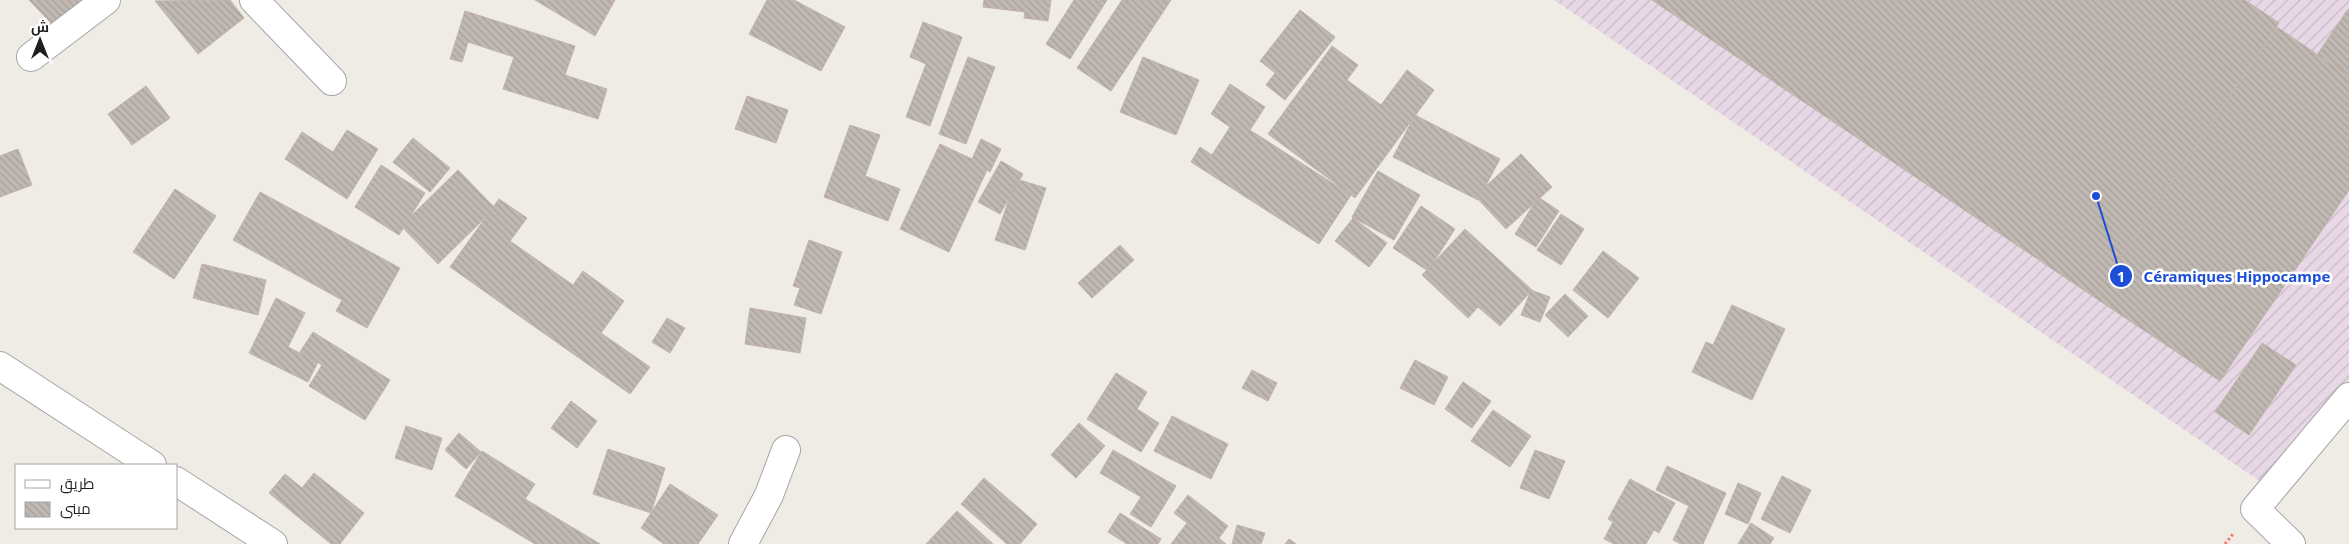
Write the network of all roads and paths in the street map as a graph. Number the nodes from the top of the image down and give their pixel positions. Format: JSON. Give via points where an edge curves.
{"nodes":[{"id":1,"x":106,"y":0,"type":"edge"},
{"id":2,"x":254,"y":0,"type":"edge"},
{"id":3,"x":31,"y":57,"type":"dead end"},
{"id":4,"x":332,"y":81,"type":"dead end"},
{"id":5,"x":0,"y":366,"type":"edge"},
{"id":6,"x":2349,"y":397,"type":"edge"},
{"id":7,"x":786,"y":450,"type":"dead end"},
{"id":8,"x":150,"y":464,"type":"edge"},
{"id":9,"x":178,"y":482,"type":"edge"},
{"id":10,"x":273,"y":544,"type":"edge"},
{"id":11,"x":743,"y":544,"type":"edge"},
{"id":12,"x":2291,"y":544,"type":"edge"}],
"edges":[{"from":1,"to":3,"type":"street"},
{"from":2,"to":4,"type":"street"},
{"from":5,"to":8,"type":"street"},
{"from":6,"to":12,"type":"street","via":[[2254,509]]},
{"from":7,"to":11,"type":"street","via":[[769,495]]},
{"from":9,"to":10,"type":"street"}]}
